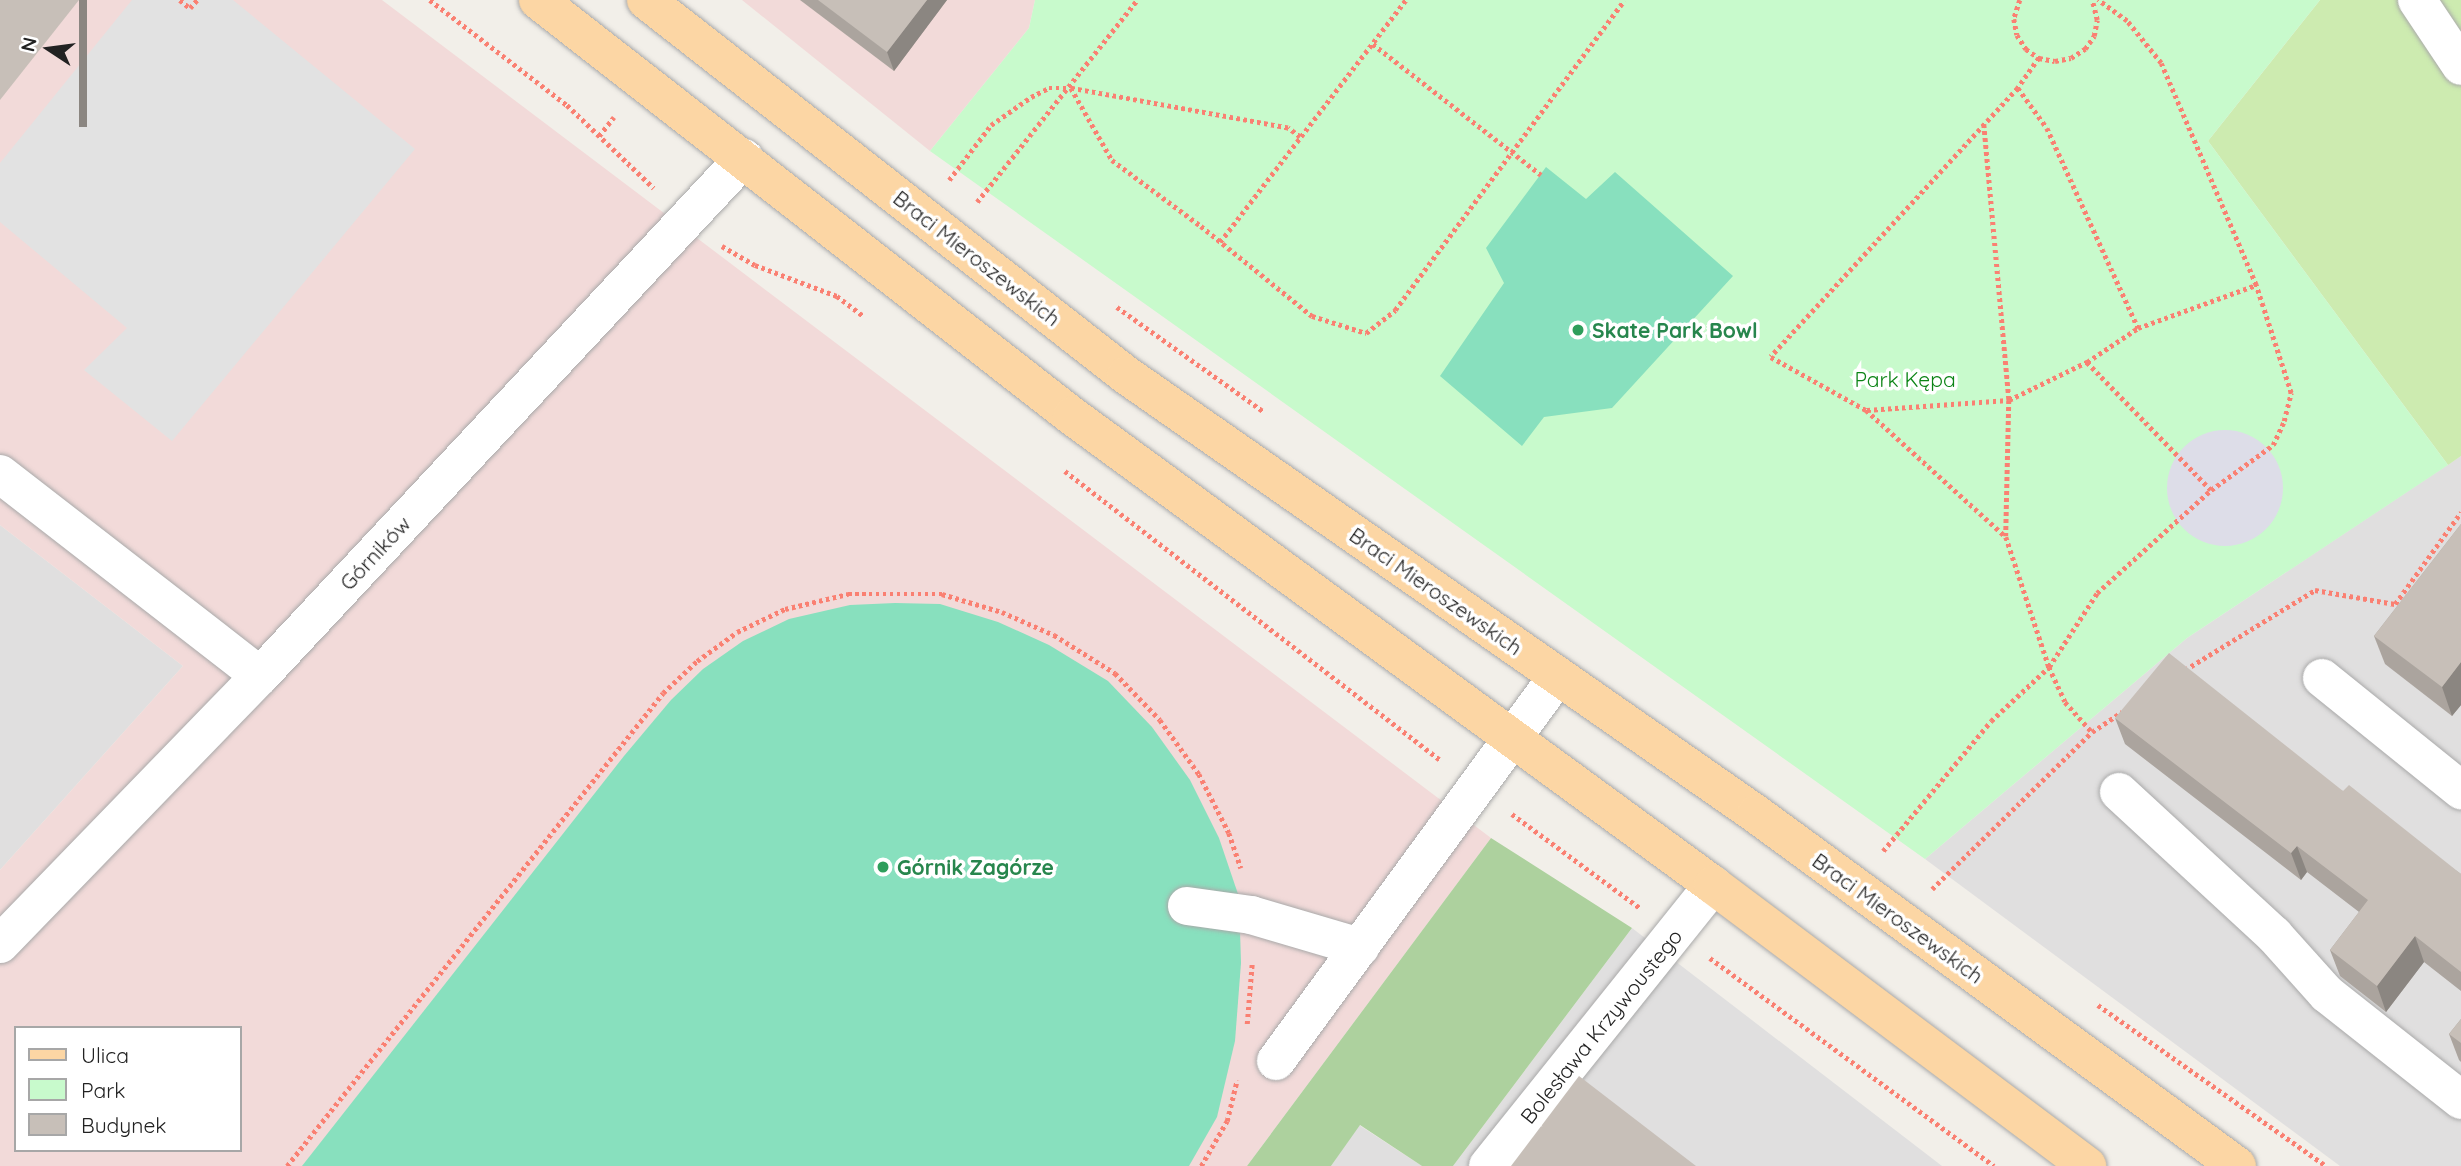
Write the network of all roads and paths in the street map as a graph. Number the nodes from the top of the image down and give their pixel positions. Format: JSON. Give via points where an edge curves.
{"nodes":[{"id":1,"x":180,"y":0,"type":"edge"},
{"id":2,"x":197,"y":0,"type":"edge"},
{"id":3,"x":430,"y":0,"type":"edge"},
{"id":4,"x":538,"y":0,"type":"edge"},
{"id":5,"x":646,"y":0,"type":"edge"},
{"id":6,"x":1137,"y":0,"type":"edge"},
{"id":7,"x":1406,"y":0,"type":"edge"},
{"id":8,"x":1624,"y":0,"type":"edge"},
{"id":9,"x":2020,"y":0,"type":"edge"},
{"id":10,"x":2092,"y":0,"type":"edge"},
{"id":11,"x":2098,"y":0,"type":"edge"},
{"id":12,"x":2417,"y":0,"type":"edge"},
{"id":13,"x":1373,"y":44,"type":"junction"},
{"id":14,"x":2039,"y":58,"type":"junction"},
{"id":15,"x":2461,"y":66,"type":"edge"},
{"id":16,"x":1071,"y":88,"type":"junction"},
{"id":17,"x":2018,"y":88,"type":"junction"},
{"id":18,"x":1984,"y":124,"type":"junction"},
{"id":19,"x":1300,"y":137,"type":"junction"},
{"id":20,"x":1511,"y":152,"type":"junction"},
{"id":21,"x":744,"y":158,"type":"junction"},
{"id":22,"x":1541,"y":175,"type":"dead end"},
{"id":23,"x":947,"y":184,"type":"dead end"},
{"id":24,"x":975,"y":205,"type":"dead end"},
{"id":25,"x":688,"y":217,"type":"junction"},
{"id":26,"x":1220,"y":242,"type":"junction"},
{"id":27,"x":2256,"y":285,"type":"junction"},
{"id":28,"x":875,"y":324,"type":"dead end"},
{"id":29,"x":2138,"y":328,"type":"junction"},
{"id":30,"x":2087,"y":362,"type":"junction"},
{"id":31,"x":2010,"y":401,"type":"junction"},
{"id":32,"x":1866,"y":410,"type":"junction"},
{"id":33,"x":1058,"y":465,"type":"dead end"},
{"id":34,"x":0,"y":474,"type":"edge"},
{"id":35,"x":2211,"y":490,"type":"junction"},
{"id":36,"x":2461,"y":512,"type":"edge"},
{"id":37,"x":2006,"y":537,"type":"junction"},
{"id":38,"x":2049,"y":667,"type":"junction"},
{"id":39,"x":1115,"y":673,"type":"dead end"},
{"id":40,"x":2178,"y":674,"type":"edge"},
{"id":41,"x":260,"y":676,"type":"junction"},
{"id":42,"x":1558,"y":676,"type":"junction"},
{"id":43,"x":2322,"y":678,"type":"dead end"},
{"id":44,"x":2124,"y":710,"type":"edge"},
{"id":45,"x":2092,"y":732,"type":"junction"},
{"id":46,"x":1513,"y":740,"type":"junction"},
{"id":47,"x":1478,"y":789,"type":"junction"},
{"id":48,"x":2461,"y":790,"type":"edge"},
{"id":49,"x":2119,"y":792,"type":"dead end"},
{"id":50,"x":1881,"y":855,"type":"dead end"},
{"id":51,"x":1713,"y":886,"type":"junction"},
{"id":52,"x":1931,"y":890,"type":"dead end"},
{"id":53,"x":1187,"y":906,"type":"dead end"},
{"id":54,"x":1677,"y":934,"type":"junction"},
{"id":55,"x":0,"y":944,"type":"edge"},
{"id":56,"x":1360,"y":947,"type":"junction"},
{"id":57,"x":1276,"y":1061,"type":"dead end"},
{"id":58,"x":2461,"y":1100,"type":"edge"},
{"id":59,"x":287,"y":1166,"type":"edge"},
{"id":60,"x":1488,"y":1166,"type":"edge"},
{"id":61,"x":1994,"y":1166,"type":"edge"},
{"id":62,"x":2087,"y":1166,"type":"edge"},
{"id":63,"x":2237,"y":1166,"type":"edge"}],
"edges":[{"from":1,"to":2,"type":"path","via":[[190,8]]},
{"from":3,"to":25,"type":"path","via":[[567,105]]},
{"from":4,"to":21,"type":"main road"},
{"from":5,"to":42,"type":"main road","name":"Braci Mieroszewskich","via":[[1126,375]]},
{"from":6,"to":16,"type":"path"},
{"from":7,"to":13,"type":"path"},
{"from":8,"to":20,"type":"path"},
{"from":9,"to":14,"type":"path","via":[[2014,19],[2017,35]]},
{"from":10,"to":14,"type":"path","via":[[2097,20],[2085,49],[2071,58]]},
{"from":11,"to":27,"type":"path","via":[[2127,21],[2161,63]]},
{"from":12,"to":15,"type":"street"},
{"from":13,"to":19,"type":"path"},
{"from":13,"to":20,"type":"path"},
{"from":14,"to":17,"type":"path"},
{"from":16,"to":19,"type":"path","via":[[1289,128]]},
{"from":16,"to":23,"type":"path","via":[[1040,93],[990,125]]},
{"from":16,"to":24,"type":"path","via":[[1038,122]]},
{"from":16,"to":26,"type":"path","via":[[1112,160]]},
{"from":17,"to":18,"type":"path"},
{"from":17,"to":29,"type":"path","via":[[2047,128]]},
{"from":18,"to":31,"type":"path"},
{"from":18,"to":32,"type":"path","via":[[1771,357]]},
{"from":19,"to":26,"type":"path"},
{"from":20,"to":22,"type":"path"},
{"from":20,"to":26,"type":"path","via":[[1395,310],[1366,333],[1312,316]]},
{"from":21,"to":25,"type":"street","name":"Górników"},
{"from":21,"to":46,"type":"main road","via":[[1072,416]]},
{"from":25,"to":28,"type":"path","via":[[732,254],[837,296]]},
{"from":25,"to":41,"type":"street","name":"Górników"},
{"from":27,"to":29,"type":"path"},
{"from":27,"to":35,"type":"path","via":[[2291,393],[2273,445]]},
{"from":29,"to":30,"type":"path"},
{"from":30,"to":31,"type":"path"},
{"from":30,"to":35,"type":"path"},
{"from":31,"to":32,"type":"path"},
{"from":31,"to":37,"type":"path"},
{"from":32,"to":37,"type":"path"},
{"from":33,"to":47,"type":"path"},
{"from":34,"to":41,"type":"street"},
{"from":35,"to":38,"type":"path","via":[[2097,593]]},
{"from":36,"to":40,"type":"path","via":[[2395,604],[2315,590]]},
{"from":37,"to":38,"type":"path"},
{"from":38,"to":45,"type":"path","via":[[2065,702]]},
{"from":38,"to":50,"type":"path","via":[[1992,720]]},
{"from":39,"to":59,"type":"path","via":[[1054,635],[1002,612],[942,594],[848,594],[785,609],[737,632],[663,692]]},
{"from":41,"to":55,"type":"street","name":"Górników"},
{"from":42,"to":46,"type":"street"},
{"from":42,"to":63,"type":"main road","name":"Braci Mieroszewskich","via":[[1767,822]]},
{"from":43,"to":48,"type":"street"},
{"from":44,"to":45,"type":"path"},
{"from":45,"to":52,"type":"path"},
{"from":46,"to":47,"type":"street"},
{"from":46,"to":51,"type":"main road"},
{"from":47,"to":54,"type":"path"},
{"from":47,"to":56,"type":"street"},
{"from":49,"to":58,"type":"street","via":[[2274,935],[2327,993]]},
{"from":51,"to":54,"type":"street","name":"Bolesława Krzywoustego"},
{"from":51,"to":62,"type":"main road"},
{"from":53,"to":56,"type":"street","via":[[1251,915]]},
{"from":54,"to":60,"type":"street","name":"Bolesława Krzywoustego"},
{"from":54,"to":61,"type":"path"},
{"from":56,"to":57,"type":"street"}]}
